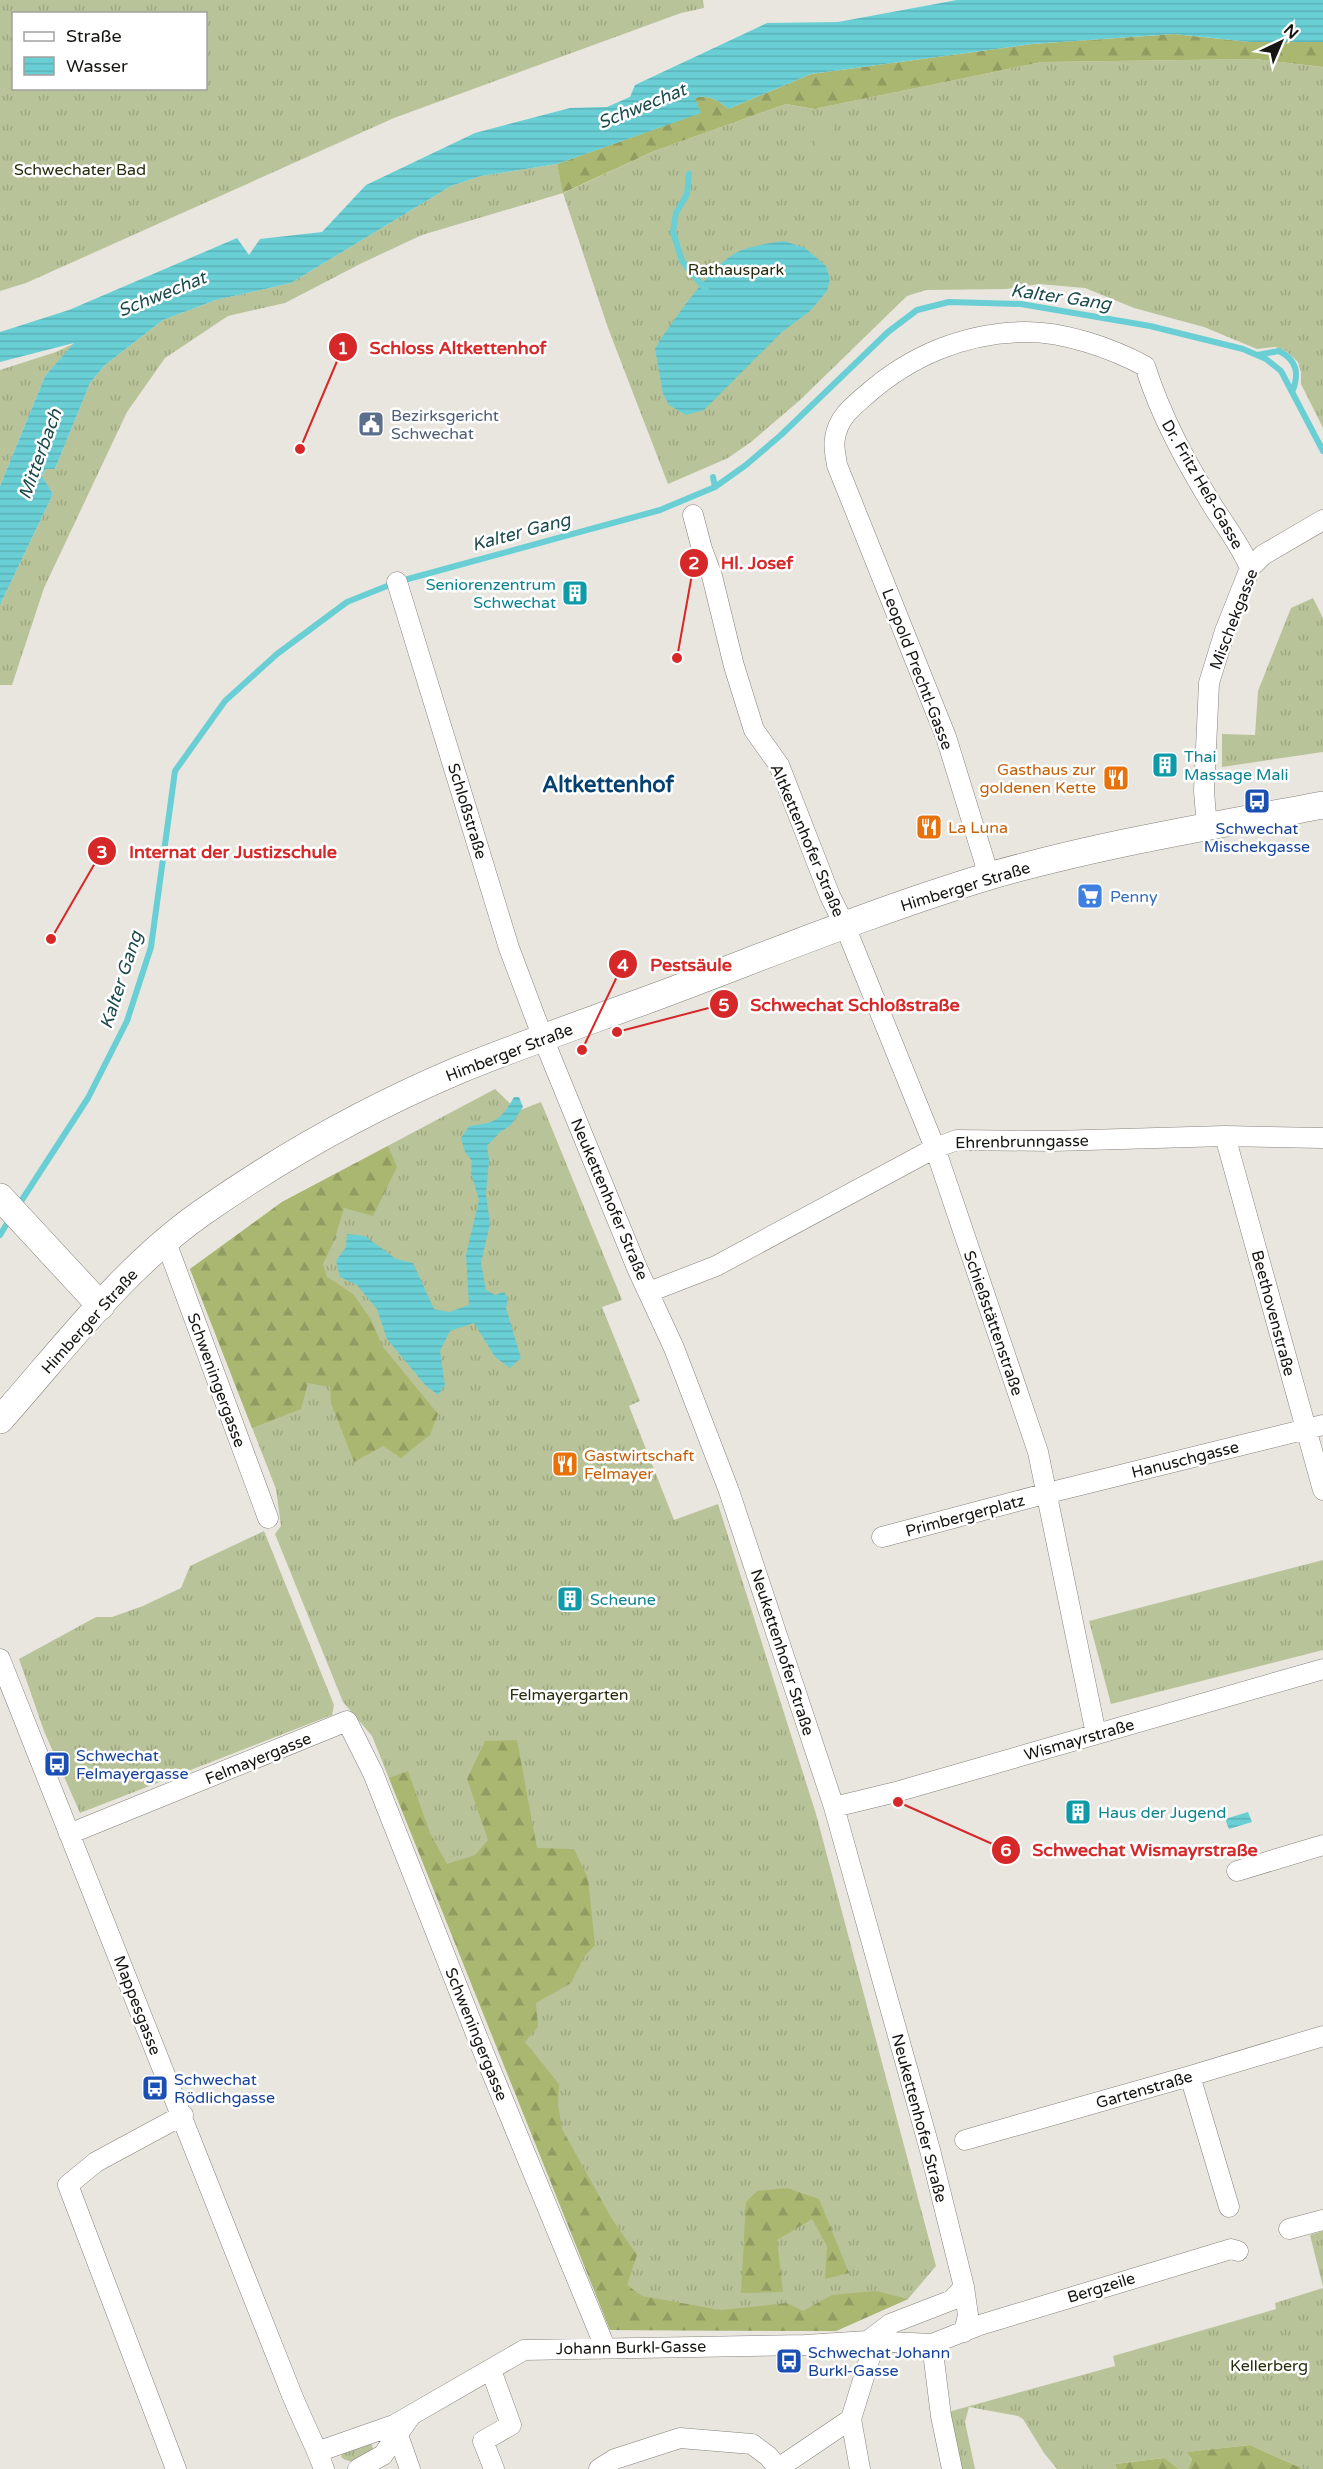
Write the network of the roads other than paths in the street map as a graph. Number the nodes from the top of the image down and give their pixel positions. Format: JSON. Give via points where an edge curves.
{"nodes":[{"id":1,"x":1145,"y":366,"type":"joint"},
{"id":2,"x":693,"y":515,"type":"dead end"},
{"id":3,"x":1323,"y":520,"type":"edge"},
{"id":4,"x":1250,"y":568,"type":"junction"},
{"id":5,"x":397,"y":582,"type":"dead end"},
{"id":6,"x":1323,"y":805,"type":"edge"},
{"id":7,"x":1208,"y":828,"type":"junction"},
{"id":8,"x":989,"y":876,"type":"junction"},
{"id":9,"x":845,"y":926,"type":"junction"},
{"id":10,"x":543,"y":1038,"type":"junction"},
{"id":11,"x":1225,"y":1136,"type":"junction"},
{"id":12,"x":1323,"y":1138,"type":"edge"},
{"id":13,"x":935,"y":1148,"type":"junction"},
{"id":14,"x":0,"y":1197,"type":"edge"},
{"id":15,"x":165,"y":1242,"type":"junction"},
{"id":16,"x":649,"y":1292,"type":"junction"},
{"id":17,"x":101,"y":1306,"type":"junction"},
{"id":18,"x":0,"y":1420,"type":"edge"},
{"id":19,"x":1315,"y":1427,"type":"edge"},
{"id":20,"x":1323,"y":1490,"type":"edge"},
{"id":21,"x":1048,"y":1493,"type":"junction"},
{"id":22,"x":268,"y":1518,"type":"dead end"},
{"id":23,"x":882,"y":1537,"type":"dead end"},
{"id":24,"x":0,"y":1659,"type":"edge"},
{"id":25,"x":1323,"y":1669,"type":"edge"},
{"id":26,"x":347,"y":1721,"type":"joint"},
{"id":27,"x":1096,"y":1734,"type":"junction"},
{"id":28,"x":834,"y":1807,"type":"junction"},
{"id":29,"x":69,"y":1834,"type":"junction"},
{"id":30,"x":1323,"y":1845,"type":"edge"},
{"id":31,"x":1238,"y":1871,"type":"dead end"},
{"id":32,"x":1323,"y":2036,"type":"edge"},
{"id":33,"x":1190,"y":2076,"type":"junction"},
{"id":34,"x":183,"y":2115,"type":"junction"},
{"id":35,"x":965,"y":2140,"type":"dead end"},
{"id":36,"x":1229,"y":2207,"type":"dead end"},
{"id":37,"x":1323,"y":2220,"type":"edge"},
{"id":38,"x":1289,"y":2229,"type":"dead end"},
{"id":39,"x":1238,"y":2251,"type":"dead end"},
{"id":40,"x":964,"y":2287,"type":"junction"},
{"id":41,"x":964,"y":2332,"type":"junction"},
{"id":42,"x":867,"y":2341,"type":"junction"},
{"id":43,"x":932,"y":2344,"type":"junction"},
{"id":44,"x":605,"y":2347,"type":"junction"},
{"id":45,"x":491,"y":2370,"type":"junction"},
{"id":46,"x":851,"y":2418,"type":"junction"},
{"id":47,"x":396,"y":2430,"type":"junction"},
{"id":48,"x":321,"y":2460,"type":"edge"},
{"id":49,"x":176,"y":2469,"type":"edge"},
{"id":50,"x":338,"y":2469,"type":"edge"},
{"id":51,"x":358,"y":2469,"type":"edge"},
{"id":52,"x":410,"y":2469,"type":"edge"},
{"id":53,"x":494,"y":2469,"type":"edge"},
{"id":54,"x":599,"y":2469,"type":"edge"},
{"id":55,"x":778,"y":2469,"type":"edge"},
{"id":56,"x":860,"y":2469,"type":"edge"},
{"id":57,"x":952,"y":2469,"type":"edge"}],
"edges":[{"from":1,"to":4,"type":"street","name":"Dr. Fritz Heß-Gasse","via":[[1172,436]]},
{"from":1,"to":8,"type":"street","name":"Leopold Prechtl-Gasse","via":[[1115,350],[1059,336],[1025,332],[987,335],[921,356],[883,380],[844,414],[834,439],[837,465],[946,736]]},
{"from":2,"to":9,"type":"street","name":"Altkettenhofer Straße","via":[[754,730],[779,765]]},
{"from":3,"to":4,"type":"street","name":"Mischekgasse","via":[[1263,555]]},
{"from":4,"to":7,"type":"street","name":"Mischekgasse","via":[[1209,683],[1204,791]]},
{"from":5,"to":10,"type":"street","name":"Schloßstraße","via":[[509,948]]},
{"from":6,"to":7,"type":"main road","name":"Himberger Straße"},
{"from":7,"to":8,"type":"main road","name":"Himberger Straße"},
{"from":8,"to":9,"type":"main road","name":"Himberger Straße"},
{"from":9,"to":10,"type":"main road","name":"Himberger Straße"},
{"from":9,"to":13,"type":"street","name":"Schießstättenstraße"},
{"from":10,"to":15,"type":"main road","name":"Himberger Straße","via":[[458,1071],[310,1143],[202,1213]]},
{"from":10,"to":16,"type":"street","name":"Neukettenhofer Straße"},
{"from":11,"to":12,"type":"street","name":"Ehrenbrunngasse"},
{"from":11,"to":13,"type":"street","name":"Ehrenbrunngasse","via":[[957,1140]]},
{"from":11,"to":19,"type":"street","name":"Beethovenstraße"},
{"from":13,"to":16,"type":"street","name":"Ehrenbrunngasse","via":[[716,1266]]},
{"from":13,"to":21,"type":"street","name":"Schießstättenstraße","via":[[1038,1452]]},
{"from":14,"to":17,"type":"main road"},
{"from":15,"to":17,"type":"main road","name":"Himberger Straße"},
{"from":15,"to":22,"type":"street","name":"Schweningergasse"},
{"from":16,"to":28,"type":"street","name":"Neukettenhofer Straße","via":[[675,1348],[729,1491]]},
{"from":17,"to":18,"type":"main road","name":"Himberger Straße"},
{"from":19,"to":20,"type":"street","name":"Beethovenstraße"},
{"from":19,"to":21,"type":"street","name":"Hanuschgasse"},
{"from":21,"to":23,"type":"street","name":"Primbergerplatz"},
{"from":21,"to":27,"type":"street","name":"Schießstättenstraße"},
{"from":24,"to":29,"type":"street","name":"Mappesgasse"},
{"from":25,"to":27,"type":"street","name":"Wismayrstraße"},
{"from":26,"to":29,"type":"street","name":"Felmayergasse"},
{"from":26,"to":44,"type":"street","name":"Schweningergasse","via":[[373,1773]]},
{"from":27,"to":28,"type":"street","name":"Wismayrstraße"},
{"from":28,"to":40,"type":"street","name":"Neukettenhofer Straße"},
{"from":29,"to":34,"type":"street","name":"Mappesgasse"},
{"from":30,"to":31,"type":"street"},
{"from":32,"to":33,"type":"street","name":"Gartenstraße"},
{"from":33,"to":35,"type":"street","name":"Gartenstraße"},
{"from":33,"to":36,"type":"street"},
{"from":34,"to":48,"type":"street","name":"Mappesgasse"},
{"from":34,"to":49,"type":"street","via":[[96,2162],[68,2185]]},
{"from":37,"to":38,"type":"street"},
{"from":39,"to":41,"type":"street","name":"Bergzeile","via":[[1231,2249],[1124,2279]]},
{"from":40,"to":41,"type":"street","name":"Neukettenhofer Straße","via":[[968,2315]]},
{"from":40,"to":42,"type":"street","via":[[952,2300],[890,2324]]},
{"from":41,"to":43,"type":"street"},
{"from":42,"to":43,"type":"street","name":"Johann Burkl-Gasse"},
{"from":42,"to":44,"type":"street","name":"Johann Burkl-Gasse"},
{"from":42,"to":46,"type":"street","via":[[871,2354]]},
{"from":43,"to":57,"type":"street"},
{"from":44,"to":45,"type":"street","name":"Johann Burkl-Gasse","via":[[524,2350]]},
{"from":45,"to":47,"type":"street","name":"Johann Burkl-Gasse","via":[[412,2414]]},
{"from":45,"to":53,"type":"street","via":[[511,2425],[483,2441]]},
{"from":46,"to":55,"type":"street"},
{"from":46,"to":56,"type":"street"},
{"from":47,"to":48,"type":"street","name":"Johann Burkl-Gasse"},
{"from":47,"to":51,"type":"street","name":"Johann Burkl-Gasse","via":[[383,2455]]},
{"from":47,"to":52,"type":"street"},
{"from":48,"to":50,"type":"street"},
{"from":54,"to":55,"type":"street","via":[[615,2459],[681,2438],[752,2444]]}]}
